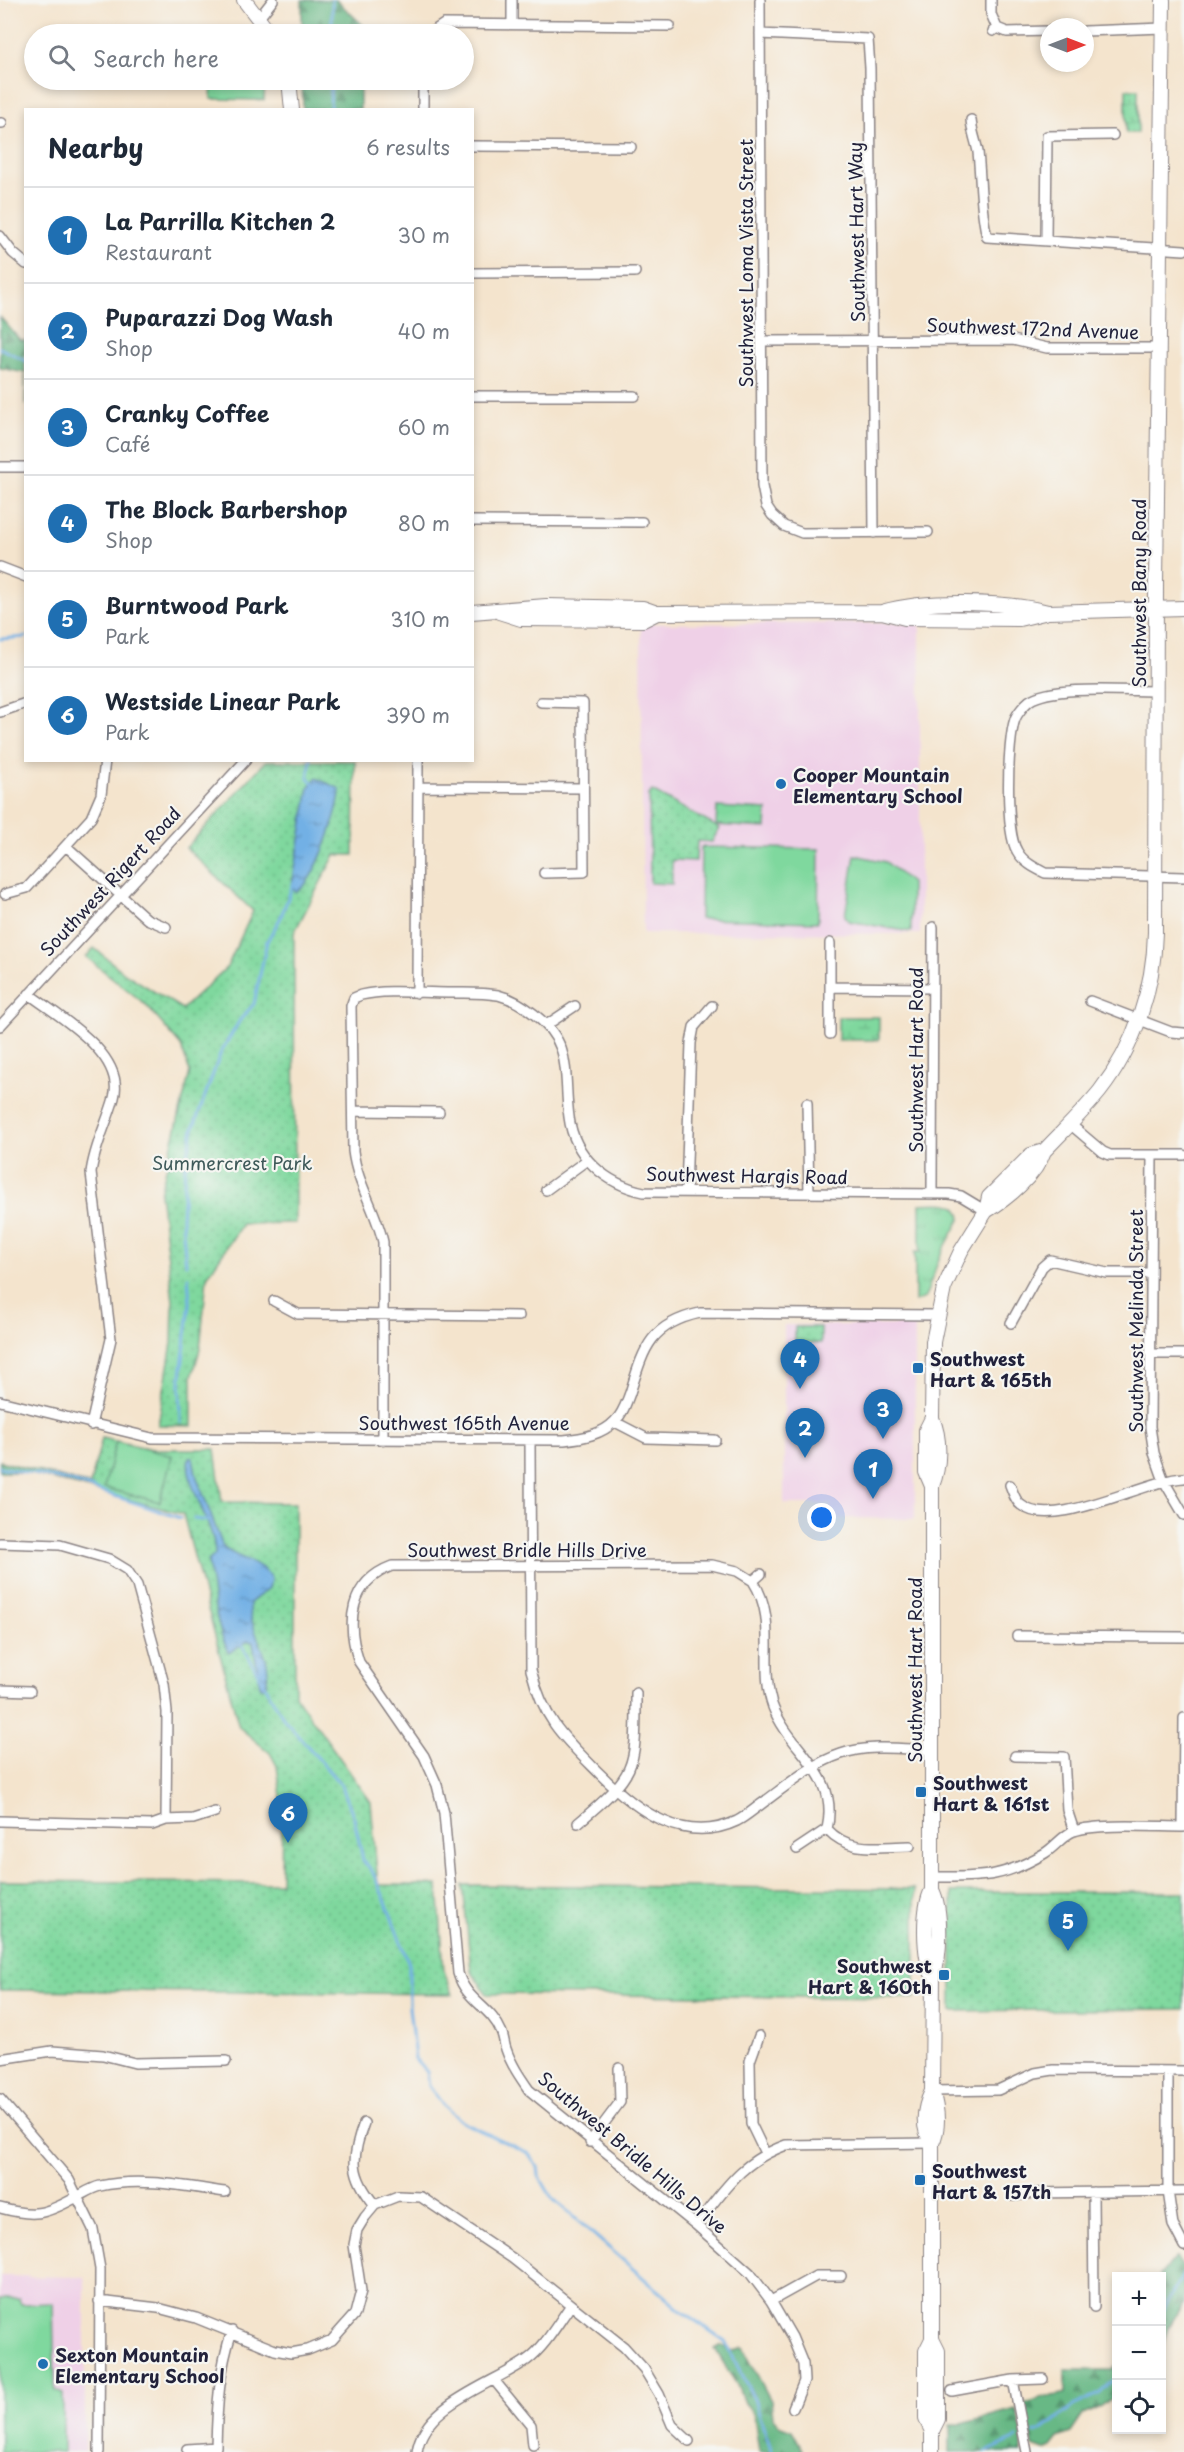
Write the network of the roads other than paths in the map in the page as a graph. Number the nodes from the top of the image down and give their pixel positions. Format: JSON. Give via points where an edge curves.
{"nodes":[{"id":1,"x":244,"y":0,"type":"edge"},
{"id":2,"x":273,"y":0,"type":"edge"},
{"id":3,"x":512,"y":0,"type":"edge"},
{"id":4,"x":760,"y":0,"type":"edge"},
{"id":5,"x":991,"y":0,"type":"edge"},
{"id":6,"x":1163,"y":0,"type":"edge"},
{"id":7,"x":259,"y":18,"type":"junction"},
{"id":8,"x":263,"y":24,"type":"edge"},
{"id":9,"x":444,"y":24,"type":"edge"},
{"id":10,"x":474,"y":24,"type":"edge"},
{"id":11,"x":474,"y":24,"type":"edge"},
{"id":12,"x":512,"y":24,"type":"junction"},
{"id":13,"x":670,"y":26,"type":"dead end"},
{"id":14,"x":1164,"y":28,"type":"junction"},
{"id":15,"x":1040,"y":31,"type":"edge"},
{"id":16,"x":1094,"y":31,"type":"edge"},
{"id":17,"x":760,"y":34,"type":"junction"},
{"id":18,"x":291,"y":90,"type":"edge"},
{"id":19,"x":423,"y":90,"type":"edge"},
{"id":20,"x":292,"y":108,"type":"edge"},
{"id":21,"x":423,"y":108,"type":"edge"},
{"id":22,"x":971,"y":120,"type":"dead end"},
{"id":23,"x":1113,"y":135,"type":"dead end"},
{"id":24,"x":474,"y":146,"type":"edge"},
{"id":25,"x":631,"y":147,"type":"dead end"},
{"id":26,"x":0,"y":236,"type":"edge"},
{"id":27,"x":1046,"y":240,"type":"junction"},
{"id":28,"x":1162,"y":249,"type":"junction"},
{"id":29,"x":1184,"y":250,"type":"edge"},
{"id":30,"x":24,"y":262,"type":"edge"},
{"id":31,"x":635,"y":272,"type":"dead end"},
{"id":32,"x":474,"y":273,"type":"edge"},
{"id":33,"x":761,"y":340,"type":"junction"},
{"id":34,"x":874,"y":341,"type":"junction"},
{"id":35,"x":1160,"y":348,"type":"junction"},
{"id":36,"x":474,"y":396,"type":"edge"},
{"id":37,"x":635,"y":396,"type":"dead end"},
{"id":38,"x":0,"y":467,"type":"edge"},
{"id":39,"x":24,"y":467,"type":"edge"},
{"id":40,"x":474,"y":521,"type":"edge"},
{"id":41,"x":642,"y":522,"type":"dead end"},
{"id":42,"x":928,"y":532,"type":"dead end"},
{"id":43,"x":874,"y":533,"type":"junction"},
{"id":44,"x":0,"y":567,"type":"edge"},
{"id":45,"x":24,"y":576,"type":"edge"},
{"id":46,"x":1184,"y":608,"type":"edge"},
{"id":47,"x":1156,"y":610,"type":"junction"},
{"id":48,"x":474,"y":612,"type":"edge"},
{"id":49,"x":1156,"y":691,"type":"junction"},
{"id":50,"x":541,"y":702,"type":"dead end"},
{"id":51,"x":24,"y":704,"type":"edge"},
{"id":52,"x":0,"y":712,"type":"edge"},
{"id":53,"x":105,"y":762,"type":"edge"},
{"id":54,"x":244,"y":762,"type":"edge"},
{"id":55,"x":418,"y":762,"type":"edge"},
{"id":56,"x":418,"y":787,"type":"junction"},
{"id":57,"x":584,"y":788,"type":"junction"},
{"id":58,"x":67,"y":847,"type":"junction"},
{"id":59,"x":544,"y":873,"type":"dead end"},
{"id":60,"x":1155,"y":875,"type":"junction"},
{"id":61,"x":1184,"y":877,"type":"edge"},
{"id":62,"x":5,"y":894,"type":"dead end"},
{"id":63,"x":120,"y":895,"type":"junction"},
{"id":64,"x":166,"y":927,"type":"dead end"},
{"id":65,"x":933,"y":927,"type":"dead end"},
{"id":66,"x":830,"y":943,"type":"dead end"},
{"id":67,"x":830,"y":987,"type":"junction"},
{"id":68,"x":932,"y":988,"type":"junction"},
{"id":69,"x":417,"y":993,"type":"junction"},
{"id":70,"x":29,"y":994,"type":"junction"},
{"id":71,"x":1090,"y":1001,"type":"dead end"},
{"id":72,"x":575,"y":1006,"type":"dead end"},
{"id":73,"x":712,"y":1006,"type":"dead end"},
{"id":74,"x":1139,"y":1021,"type":"junction"},
{"id":75,"x":548,"y":1024,"type":"junction"},
{"id":76,"x":0,"y":1026,"type":"edge"},
{"id":77,"x":1184,"y":1033,"type":"edge"},
{"id":78,"x":830,"y":1034,"type":"dead end"},
{"id":79,"x":807,"y":1103,"type":"dead end"},
{"id":80,"x":353,"y":1111,"type":"junction"},
{"id":81,"x":439,"y":1112,"type":"dead end"},
{"id":82,"x":1070,"y":1124,"type":"junction"},
{"id":83,"x":1152,"y":1155,"type":"junction"},
{"id":84,"x":1184,"y":1155,"type":"edge"},
{"id":85,"x":587,"y":1160,"type":"junction"},
{"id":86,"x":546,"y":1190,"type":"dead end"},
{"id":87,"x":686,"y":1192,"type":"junction"},
{"id":88,"x":808,"y":1193,"type":"junction"},
{"id":89,"x":932,"y":1193,"type":"junction"},
{"id":90,"x":986,"y":1211,"type":"junction"},
{"id":91,"x":1150,"y":1273,"type":"junction"},
{"id":92,"x":274,"y":1301,"type":"dead end"},
{"id":93,"x":937,"y":1315,"type":"junction"},
{"id":94,"x":383,"y":1316,"type":"junction"},
{"id":95,"x":519,"y":1316,"type":"dead end"},
{"id":96,"x":1011,"y":1323,"type":"dead end"},
{"id":97,"x":1150,"y":1354,"type":"junction"},
{"id":98,"x":1184,"y":1354,"type":"edge"},
{"id":99,"x":0,"y":1401,"type":"edge"},
{"id":100,"x":615,"y":1422,"type":"junction"},
{"id":101,"x":91,"y":1425,"type":"junction"},
{"id":102,"x":383,"y":1440,"type":"junction"},
{"id":103,"x":530,"y":1440,"type":"junction"},
{"id":104,"x":715,"y":1440,"type":"dead end"},
{"id":105,"x":1184,"y":1478,"type":"edge"},
{"id":106,"x":1164,"y":1481,"type":"junction"},
{"id":107,"x":1010,"y":1485,"type":"dead end"},
{"id":108,"x":1184,"y":1515,"type":"edge"},
{"id":109,"x":0,"y":1543,"type":"edge"},
{"id":110,"x":530,"y":1565,"type":"junction"},
{"id":111,"x":761,"y":1574,"type":"dead end"},
{"id":112,"x":753,"y":1581,"type":"junction"},
{"id":113,"x":1017,"y":1636,"type":"dead end"},
{"id":114,"x":1184,"y":1637,"type":"edge"},
{"id":115,"x":0,"y":1690,"type":"edge"},
{"id":116,"x":30,"y":1690,"type":"dead end"},
{"id":117,"x":636,"y":1694,"type":"dead end"},
{"id":118,"x":1184,"y":1718,"type":"edge"},
{"id":119,"x":932,"y":1750,"type":"junction"},
{"id":120,"x":1015,"y":1756,"type":"dead end"},
{"id":121,"x":813,"y":1767,"type":"junction"},
{"id":122,"x":616,"y":1790,"type":"junction"},
{"id":123,"x":215,"y":1812,"type":"dead end"},
{"id":124,"x":166,"y":1820,"type":"junction"},
{"id":125,"x":0,"y":1821,"type":"edge"},
{"id":126,"x":578,"y":1822,"type":"dead end"},
{"id":127,"x":1184,"y":1827,"type":"edge"},
{"id":128,"x":827,"y":1829,"type":"junction"},
{"id":129,"x":1074,"y":1831,"type":"junction"},
{"id":130,"x":910,"y":1846,"type":"dead end"},
{"id":131,"x":797,"y":1849,"type":"dead end"},
{"id":132,"x":932,"y":1883,"type":"junction"},
{"id":133,"x":759,"y":2036,"type":"dead end"},
{"id":134,"x":0,"y":2059,"type":"edge"},
{"id":135,"x":226,"y":2061,"type":"dead end"},
{"id":136,"x":619,"y":2068,"type":"dead end"},
{"id":137,"x":1168,"y":2071,"type":"junction"},
{"id":138,"x":1184,"y":2071,"type":"edge"},
{"id":139,"x":932,"y":2091,"type":"junction"},
{"id":140,"x":0,"y":2099,"type":"edge"},
{"id":141,"x":364,"y":2123,"type":"dead end"},
{"id":142,"x":590,"y":2142,"type":"junction"},
{"id":143,"x":932,"y":2143,"type":"junction"},
{"id":144,"x":765,"y":2153,"type":"junction"},
{"id":145,"x":1168,"y":2191,"type":"junction"},
{"id":146,"x":1184,"y":2191,"type":"edge"},
{"id":147,"x":225,"y":2192,"type":"dead end"},
{"id":148,"x":1092,"y":2192,"type":"junction"},
{"id":149,"x":79,"y":2196,"type":"junction"},
{"id":150,"x":1013,"y":2196,"type":"dead end"},
{"id":151,"x":375,"y":2205,"type":"junction"},
{"id":152,"x":0,"y":2208,"type":"edge"},
{"id":153,"x":696,"y":2225,"type":"junction"},
{"id":154,"x":1184,"y":2246,"type":"edge"},
{"id":155,"x":841,"y":2276,"type":"dead end"},
{"id":156,"x":99,"y":2301,"type":"junction"},
{"id":157,"x":771,"y":2301,"type":"junction"},
{"id":158,"x":571,"y":2305,"type":"junction"},
{"id":159,"x":1094,"y":2307,"type":"dead end"},
{"id":160,"x":232,"y":2331,"type":"junction"},
{"id":161,"x":1043,"y":2379,"type":"dead end"},
{"id":162,"x":495,"y":2380,"type":"junction"},
{"id":163,"x":1013,"y":2380,"type":"junction"},
{"id":164,"x":952,"y":2391,"type":"dead end"},
{"id":165,"x":793,"y":2408,"type":"dead end"},
{"id":166,"x":689,"y":2441,"type":"dead end"},
{"id":167,"x":533,"y":2445,"type":"dead end"},
{"id":168,"x":187,"y":2449,"type":"dead end"},
{"id":169,"x":99,"y":2452,"type":"edge"},
{"id":170,"x":417,"y":2452,"type":"edge"},
{"id":171,"x":932,"y":2452,"type":"edge"},
{"id":172,"x":1027,"y":2452,"type":"edge"}],
"edges":[{"from":1,"to":7,"type":"main road"},
{"from":2,"to":7,"type":"street"},
{"from":3,"to":12,"type":"street"},
{"from":4,"to":17,"type":"street","name":"Southwest Loma Vista Street"},
{"from":5,"to":15,"type":"street","via":[[995,29]]},
{"from":6,"to":14,"type":"main road","name":"Southwest Bany Road"},
{"from":7,"to":8,"type":"main road"},
{"from":9,"to":10,"type":"street"},
{"from":11,"to":12,"type":"street"},
{"from":12,"to":13,"type":"street"},
{"from":14,"to":16,"type":"street"},
{"from":14,"to":28,"type":"main road","name":"Southwest Bany Road"},
{"from":17,"to":33,"type":"street","name":"Southwest Loma Vista Street"},
{"from":17,"to":34,"type":"street","name":"Southwest Hart Way","via":[[868,39]]},
{"from":18,"to":20,"type":"main road"},
{"from":19,"to":21,"type":"street"},
{"from":22,"to":27,"type":"street","via":[[987,237]]},
{"from":23,"to":27,"type":"street","via":[[1047,136]]},
{"from":24,"to":25,"type":"street"},
{"from":26,"to":30,"type":"street"},
{"from":27,"to":28,"type":"street"},
{"from":28,"to":29,"type":"street"},
{"from":28,"to":35,"type":"main road","name":"Southwest Bany Road"},
{"from":31,"to":32,"type":"street"},
{"from":33,"to":34,"type":"street","name":"Southwest 172nd Avenue"},
{"from":33,"to":43,"type":"street","name":"Southwest Loma Vista Street","via":[[762,486],[766,506],[778,522],[802,533]]},
{"from":34,"to":35,"type":"street","name":"Southwest 172nd Avenue","via":[[1013,340],[1047,348]]},
{"from":34,"to":43,"type":"street","name":"Southwest Hart Way"},
{"from":35,"to":47,"type":"main road","name":"Southwest Bany Road"},
{"from":36,"to":37,"type":"street"},
{"from":38,"to":39,"type":"street"},
{"from":40,"to":41,"type":"street"},
{"from":42,"to":43,"type":"street"},
{"from":44,"to":45,"type":"street"},
{"from":46,"to":47,"type":"main road"},
{"from":47,"to":48,"type":"main road","via":[[1048,612],[1021,605],[990,604],[904,606],[882,612],[657,613],[643,608],[546,606]]},
{"from":47,"to":49,"type":"main road","name":"Southwest Bany Road"},
{"from":49,"to":60,"type":"main road","name":"Southwest Bany Road"},
{"from":49,"to":60,"type":"street","via":[[1042,695],[1028,702],[1016,717],[1010,743],[1010,833],[1017,852],[1031,866],[1046,873]]},
{"from":50,"to":57,"type":"street","via":[[584,703]]},
{"from":51,"to":52,"type":"street"},
{"from":53,"to":58,"type":"street","via":[[101,795],[91,818]]},
{"from":54,"to":63,"type":"street","name":"Southwest Rigert Road"},
{"from":55,"to":56,"type":"street"},
{"from":56,"to":57,"type":"street"},
{"from":56,"to":69,"type":"street"},
{"from":57,"to":59,"type":"street","via":[[585,872]]},
{"from":58,"to":62,"type":"street","via":[[27,888]]},
{"from":58,"to":63,"type":"street"},
{"from":60,"to":61,"type":"street"},
{"from":60,"to":74,"type":"main road","name":"Southwest Bany Road","via":[[1155,948]]},
{"from":63,"to":64,"type":"street","via":[[147,919]]},
{"from":63,"to":70,"type":"street","name":"Southwest Rigert Road"},
{"from":65,"to":68,"type":"street","name":"Southwest Hart Road"},
{"from":66,"to":67,"type":"street"},
{"from":67,"to":68,"type":"street"},
{"from":67,"to":78,"type":"street"},
{"from":68,"to":89,"type":"street","name":"Southwest Hart Road"},
{"from":69,"to":75,"type":"street","name":"Southwest Hargis Road","via":[[499,995]]},
{"from":69,"to":80,"type":"street","name":"Southwest Hargis Road","via":[[370,993],[354,999]]},
{"from":70,"to":76,"type":"street","name":"Southwest Rigert Road"},
{"from":70,"to":101,"type":"street","via":[[100,1049],[115,1078],[115,1097],[92,1173],[111,1339]]},
{"from":71,"to":74,"type":"street"},
{"from":72,"to":75,"type":"street"},
{"from":73,"to":87,"type":"street","via":[[694,1027],[691,1043]]},
{"from":74,"to":77,"type":"street"},
{"from":74,"to":82,"type":"main road","name":"Southwest Bany Road","via":[[1119,1063]]},
{"from":75,"to":85,"type":"street","name":"Southwest Hargis Road","via":[[567,1064],[570,1123],[577,1146]]},
{"from":79,"to":88,"type":"street"},
{"from":80,"to":81,"type":"street"},
{"from":80,"to":94,"type":"street","name":"Southwest Hargis Road","via":[[355,1171],[378,1218],[383,1242]]},
{"from":82,"to":83,"type":"street","via":[[1103,1152],[1118,1156]]},
{"from":82,"to":90,"type":"main road","name":"Southwest Bany Road","via":[[1044,1151],[1040,1164],[998,1205]]},
{"from":83,"to":84,"type":"street"},
{"from":83,"to":91,"type":"street","name":"Southwest Melinda Street"},
{"from":85,"to":86,"type":"street"},
{"from":85,"to":87,"type":"street","name":"Southwest Hargis Road","via":[[600,1173],[626,1187],[644,1192]]},
{"from":87,"to":88,"type":"street","name":"Southwest Hargis Road"},
{"from":88,"to":89,"type":"street","name":"Southwest Hargis Road"},
{"from":89,"to":90,"type":"street","name":"Southwest Hargis Road","via":[[961,1196]]},
{"from":90,"to":93,"type":"main road","name":"Southwest Bany Road","via":[[952,1268]]},
{"from":91,"to":96,"type":"street","via":[[1107,1273],[1050,1260],[1042,1267]]},
{"from":91,"to":97,"type":"street","name":"Southwest Melinda Street"},
{"from":92,"to":94,"type":"street","via":[[298,1314]]},
{"from":93,"to":100,"type":"street","via":[[700,1313],[680,1318],[663,1326],[650,1340],[626,1404]]},
{"from":93,"to":119,"type":"main road","name":"Southwest Hart Road","via":[[932,1418],[926,1430],[926,1472],[932,1486]]},
{"from":94,"to":95,"type":"street"},
{"from":94,"to":102,"type":"street","name":"Southwest Hargis Road"},
{"from":97,"to":98,"type":"street"},
{"from":97,"to":106,"type":"street","name":"Southwest Melinda Street","via":[[1150,1427]]},
{"from":99,"to":101,"type":"street","name":"Southwest 165th Avenue"},
{"from":100,"to":103,"type":"street","name":"Southwest 165th Avenue","via":[[586,1437]]},
{"from":100,"to":104,"type":"street","via":[[646,1438]]},
{"from":101,"to":102,"type":"street","name":"Southwest 165th Avenue","via":[[152,1438]]},
{"from":102,"to":103,"type":"street","name":"Southwest 165th Avenue"},
{"from":103,"to":110,"type":"street"},
{"from":105,"to":106,"type":"street"},
{"from":106,"to":107,"type":"street","via":[[1092,1505],[1056,1512],[1024,1508]]},
{"from":106,"to":108,"type":"street","name":"Southwest Melinda Street"},
{"from":109,"to":124,"type":"street","via":[[60,1545],[109,1559],[127,1570],[137,1585],[164,1684]]},
{"from":110,"to":112,"type":"street","name":"Southwest Bridle Hills Drive","via":[[712,1565],[737,1571]]},
{"from":110,"to":122,"type":"street","via":[[531,1670],[544,1712],[559,1733]]},
{"from":110,"to":142,"type":"street","name":"Southwest Bridle Hills Drive","via":[[410,1565],[376,1572],[355,1599],[354,1645],[359,1662],[424,1756],[437,1785],[444,1813],[461,1983],[471,1999],[491,2015],[512,2064],[529,2090]]},
{"from":111,"to":112,"type":"street"},
{"from":112,"to":121,"type":"street","via":[[768,1619],[769,1694],[778,1718]]},
{"from":113,"to":114,"type":"street"},
{"from":115,"to":116,"type":"street"},
{"from":117,"to":122,"type":"street","via":[[636,1747],[630,1771]]},
{"from":118,"to":127,"type":"street"},
{"from":119,"to":121,"type":"street","via":[[872,1748],[842,1753]]},
{"from":119,"to":132,"type":"main road","name":"Southwest Hart Road"},
{"from":120,"to":129,"type":"street","via":[[1064,1757],[1067,1810]]},
{"from":121,"to":122,"type":"street","via":[[738,1821],[700,1829],[658,1820]]},
{"from":121,"to":128,"type":"street","via":[[828,1790]]},
{"from":122,"to":126,"type":"street"},
{"from":123,"to":124,"type":"street","via":[[193,1819]]},
{"from":124,"to":125,"type":"street","via":[[152,1825]]},
{"from":127,"to":129,"type":"street"},
{"from":128,"to":130,"type":"street","via":[[852,1846]]},
{"from":128,"to":131,"type":"street"},
{"from":129,"to":132,"type":"street","via":[[1017,1869]]},
{"from":132,"to":139,"type":"main road","name":"Southwest Hart Road","via":[[926,1901],[926,1964],[933,1976]]},
{"from":133,"to":144,"type":"street","via":[[750,2061],[751,2124]]},
{"from":134,"to":135,"type":"street","via":[[52,2051],[103,2055],[135,2063]]},
{"from":136,"to":142,"type":"street","via":[[620,2102]]},
{"from":137,"to":138,"type":"street"},
{"from":137,"to":139,"type":"street","via":[[1044,2071],[998,2090]]},
{"from":137,"to":145,"type":"street"},
{"from":139,"to":143,"type":"main road","name":"Southwest Hart Road","via":[[936,2135]]},
{"from":140,"to":149,"type":"street"},
{"from":141,"to":151,"type":"street","via":[[354,2149],[354,2168],[364,2192]]},
{"from":142,"to":153,"type":"street","name":"Southwest Bridle Hills Drive"},
{"from":143,"to":144,"type":"street","via":[[801,2143]]},
{"from":143,"to":171,"type":"main road","name":"Southwest Hart Road","via":[[932,2339],[938,2351],[938,2419],[932,2431]]},
{"from":144,"to":153,"type":"street","via":[[741,2169]]},
{"from":145,"to":146,"type":"street"},
{"from":145,"to":148,"type":"street"},
{"from":145,"to":154,"type":"street","via":[[1173,2225]]},
{"from":147,"to":149,"type":"street","via":[[123,2182],[97,2187]]},
{"from":148,"to":150,"type":"street"},
{"from":148,"to":159,"type":"street"},
{"from":149,"to":152,"type":"street","via":[[40,2214],[26,2215]]},
{"from":149,"to":156,"type":"street","via":[[99,2254]]},
{"from":151,"to":158,"type":"street","via":[[398,2196],[421,2197],[512,2258]]},
{"from":151,"to":160,"type":"street","via":[[357,2230],[354,2245],[361,2291],[355,2314],[332,2340],[291,2353]]},
{"from":153,"to":157,"type":"street","name":"Southwest Bridle Hills Drive","via":[[750,2273]]},
{"from":155,"to":157,"type":"street","via":[[816,2276]]},
{"from":156,"to":160,"type":"street","via":[[158,2308]]},
{"from":156,"to":169,"type":"street"},
{"from":157,"to":165,"type":"street","name":"Southwest Bridle Hills Drive","via":[[803,2364],[804,2381]]},
{"from":158,"to":162,"type":"street","via":[[529,2359]]},
{"from":158,"to":166,"type":"street","via":[[624,2347],[644,2369],[672,2426]]},
{"from":160,"to":168,"type":"street","via":[[222,2361],[216,2447]]},
{"from":161,"to":163,"type":"street"},
{"from":162,"to":167,"type":"street","via":[[531,2425]]},
{"from":162,"to":170,"type":"street","via":[[435,2415],[422,2433]]},
{"from":163,"to":164,"type":"street"},
{"from":163,"to":172,"type":"street"}]}
